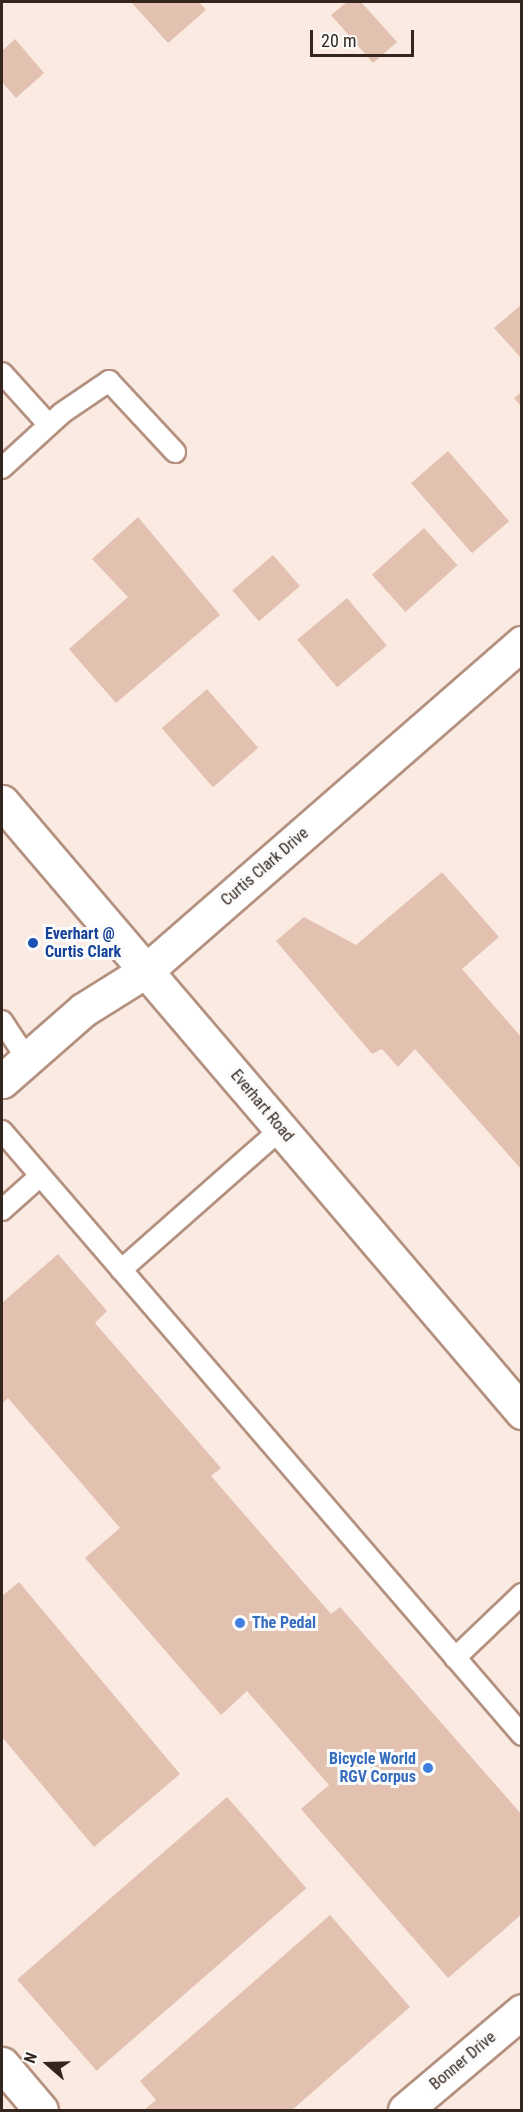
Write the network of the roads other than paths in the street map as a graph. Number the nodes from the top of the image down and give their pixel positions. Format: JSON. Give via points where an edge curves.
{"nodes":[{"id":1,"x":2,"y":373,"type":"edge"},
{"id":2,"x":49,"y":425,"type":"junction"},
{"id":3,"x":175,"y":452,"type":"dead end"},
{"id":4,"x":2,"y":468,"type":"edge"},
{"id":5,"x":522,"y":643,"type":"edge"},
{"id":6,"x":2,"y":803,"type":"edge"},
{"id":7,"x":147,"y":970,"type":"junction"},
{"id":8,"x":2,"y":1021,"type":"edge"},
{"id":9,"x":27,"y":1059,"type":"junction"},
{"id":10,"x":2,"y":1081,"type":"edge"},
{"id":11,"x":281,"y":1129,"type":"junction"},
{"id":12,"x":2,"y":1131,"type":"edge"},
{"id":13,"x":40,"y":1176,"type":"junction"},
{"id":14,"x":2,"y":1210,"type":"edge"},
{"id":15,"x":121,"y":1270,"type":"junction"},
{"id":16,"x":522,"y":1412,"type":"edge"},
{"id":17,"x":522,"y":1594,"type":"edge"},
{"id":18,"x":455,"y":1658,"type":"junction"},
{"id":19,"x":522,"y":1735,"type":"edge"},
{"id":20,"x":522,"y":2011,"type":"edge"},
{"id":21,"x":2,"y":2064,"type":"edge"},
{"id":22,"x":41,"y":2110,"type":"edge"},
{"id":23,"x":405,"y":2110,"type":"edge"}],
"edges":[{"from":1,"to":2,"type":"lane"},
{"from":2,"to":3,"type":"lane","via":[[109,381]]},
{"from":2,"to":4,"type":"lane"},
{"from":5,"to":7,"type":"street","name":"Curtis Clark Drive"},
{"from":6,"to":7,"type":"street","name":"Everhart Road"},
{"from":7,"to":9,"type":"street","name":"Curtis Clark Drive","via":[[83,1010]]},
{"from":7,"to":11,"type":"street","name":"Everhart Road"},
{"from":8,"to":9,"type":"lane"},
{"from":9,"to":10,"type":"street","name":"Curtis Clark Drive"},
{"from":11,"to":15,"type":"lane"},
{"from":11,"to":16,"type":"street","name":"Everhart Road"},
{"from":12,"to":13,"type":"lane"},
{"from":13,"to":14,"type":"lane"},
{"from":13,"to":15,"type":"lane"},
{"from":15,"to":18,"type":"lane"},
{"from":17,"to":18,"type":"lane"},
{"from":18,"to":19,"type":"lane"},
{"from":20,"to":23,"type":"street","name":"Bonner Drive"},
{"from":21,"to":22,"type":"street"}]}
